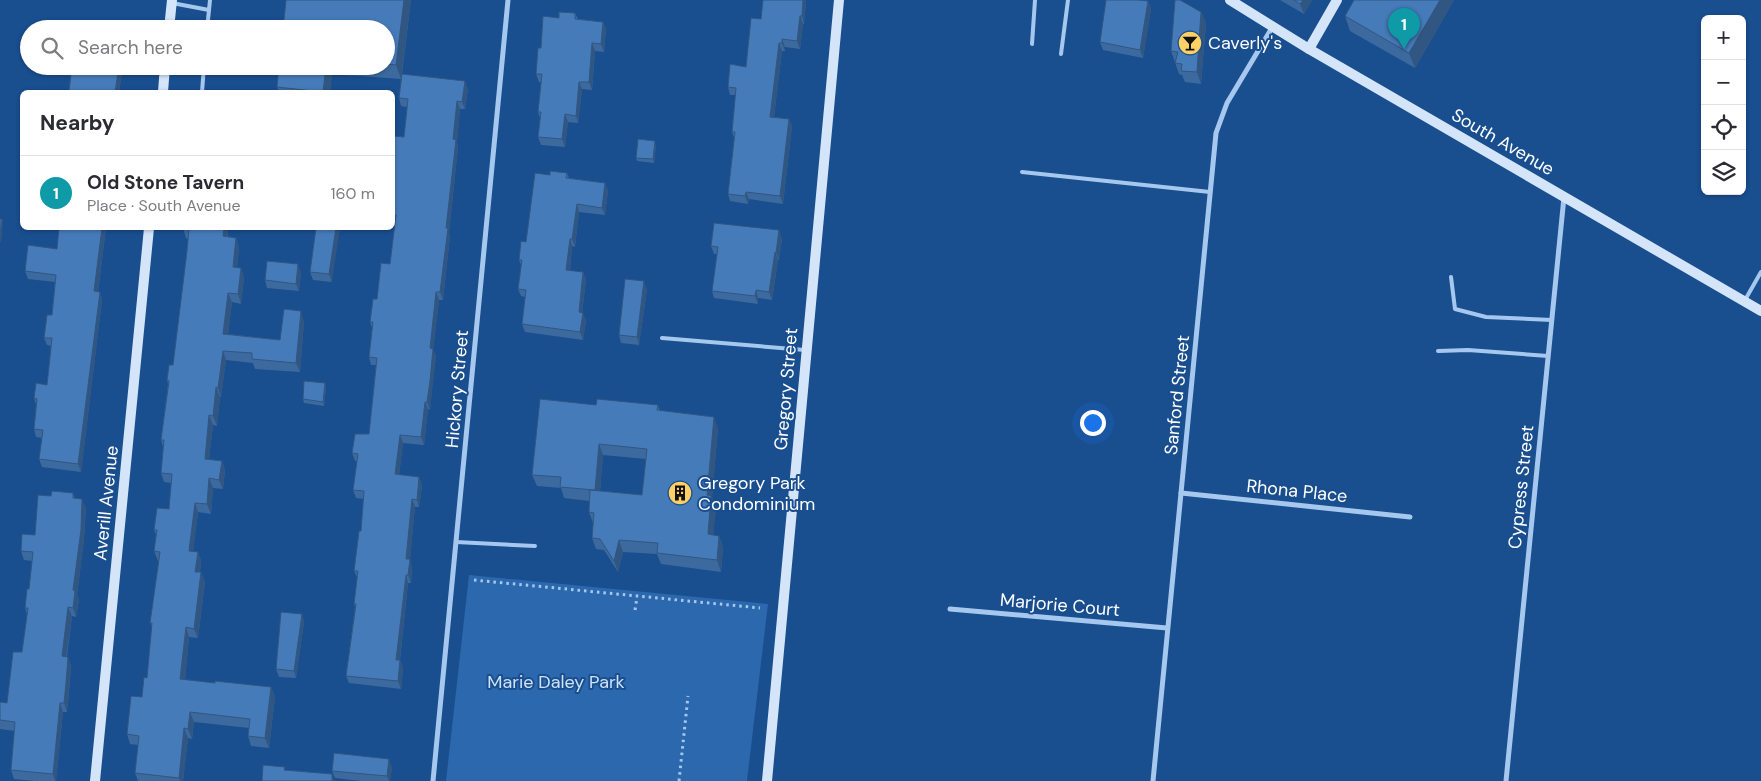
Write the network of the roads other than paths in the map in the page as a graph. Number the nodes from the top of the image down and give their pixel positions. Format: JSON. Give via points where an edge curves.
{"nodes":[{"id":1,"x":210,"y":0,"type":"edge"},
{"id":2,"x":508,"y":0,"type":"edge"},
{"id":3,"x":838,"y":0,"type":"edge"},
{"id":4,"x":1035,"y":0,"type":"edge"},
{"id":5,"x":1068,"y":0,"type":"edge"},
{"id":6,"x":1230,"y":0,"type":"edge"},
{"id":7,"x":1337,"y":0,"type":"edge"},
{"id":8,"x":172,"y":1,"type":"edge"},
{"id":9,"x":208,"y":10,"type":"junction"},
{"id":10,"x":170,"y":20,"type":"edge"},
{"id":11,"x":207,"y":20,"type":"edge"},
{"id":12,"x":1273,"y":26,"type":"junction"},
{"id":13,"x":1032,"y":44,"type":"dead end"},
{"id":14,"x":1309,"y":48,"type":"junction"},
{"id":15,"x":1061,"y":54,"type":"dead end"},
{"id":16,"x":164,"y":75,"type":"edge"},
{"id":17,"x":203,"y":75,"type":"edge"},
{"id":18,"x":163,"y":90,"type":"edge"},
{"id":19,"x":202,"y":90,"type":"edge"},
{"id":20,"x":1022,"y":172,"type":"dead end"},
{"id":21,"x":1210,"y":192,"type":"junction"},
{"id":22,"x":1564,"y":196,"type":"junction"},
{"id":23,"x":149,"y":230,"type":"edge"},
{"id":24,"x":1761,"y":272,"type":"edge"},
{"id":25,"x":1451,"y":277,"type":"dead end"},
{"id":26,"x":1744,"y":301,"type":"junction"},
{"id":27,"x":1761,"y":311,"type":"edge"},
{"id":28,"x":1552,"y":320,"type":"junction"},
{"id":29,"x":662,"y":338,"type":"dead end"},
{"id":30,"x":805,"y":350,"type":"junction"},
{"id":31,"x":1438,"y":351,"type":"dead end"},
{"id":32,"x":1548,"y":356,"type":"junction"},
{"id":33,"x":1181,"y":493,"type":"junction"},
{"id":34,"x":1410,"y":517,"type":"dead end"},
{"id":35,"x":456,"y":542,"type":"junction"},
{"id":36,"x":535,"y":546,"type":"dead end"},
{"id":37,"x":950,"y":609,"type":"dead end"},
{"id":38,"x":1167,"y":628,"type":"junction"},
{"id":39,"x":95,"y":781,"type":"edge"},
{"id":40,"x":433,"y":781,"type":"edge"},
{"id":41,"x":767,"y":781,"type":"edge"},
{"id":42,"x":1153,"y":781,"type":"edge"},
{"id":43,"x":1506,"y":781,"type":"edge"}],
"edges":[{"from":1,"to":9,"type":"lane"},
{"from":2,"to":35,"type":"street","name":"Hickory Street"},
{"from":3,"to":30,"type":"street","name":"Gregory Street"},
{"from":4,"to":13,"type":"lane"},
{"from":5,"to":15,"type":"lane"},
{"from":6,"to":12,"type":"street","name":"South Avenue"},
{"from":7,"to":14,"type":"street"},
{"from":8,"to":9,"type":"lane"},
{"from":8,"to":10,"type":"street"},
{"from":9,"to":11,"type":"lane"},
{"from":12,"to":14,"type":"street","name":"South Avenue"},
{"from":12,"to":21,"type":"street","name":"Sanford Street","via":[[1220,118]]},
{"from":14,"to":22,"type":"street","name":"South Avenue"},
{"from":16,"to":18,"type":"street"},
{"from":17,"to":19,"type":"lane"},
{"from":20,"to":21,"type":"lane"},
{"from":21,"to":33,"type":"street","name":"Sanford Street"},
{"from":22,"to":26,"type":"street","name":"South Avenue"},
{"from":22,"to":28,"type":"street","name":"Cypress Street"},
{"from":23,"to":39,"type":"street","name":"Averill Avenue"},
{"from":24,"to":26,"type":"lane"},
{"from":25,"to":28,"type":"lane","via":[[1455,309],[1486,317]]},
{"from":26,"to":27,"type":"street","name":"South Avenue"},
{"from":28,"to":32,"type":"street","name":"Cypress Street"},
{"from":29,"to":30,"type":"lane"},
{"from":30,"to":41,"type":"street","name":"Gregory Street"},
{"from":31,"to":32,"type":"lane"},
{"from":32,"to":43,"type":"street","name":"Cypress Street"},
{"from":33,"to":34,"type":"street","name":"Rhona Place"},
{"from":33,"to":38,"type":"street","name":"Sanford Street"},
{"from":35,"to":36,"type":"lane"},
{"from":35,"to":40,"type":"street","name":"Hickory Street"},
{"from":37,"to":38,"type":"street","name":"Marjorie Court"},
{"from":38,"to":42,"type":"street","name":"Sanford Street"}]}
